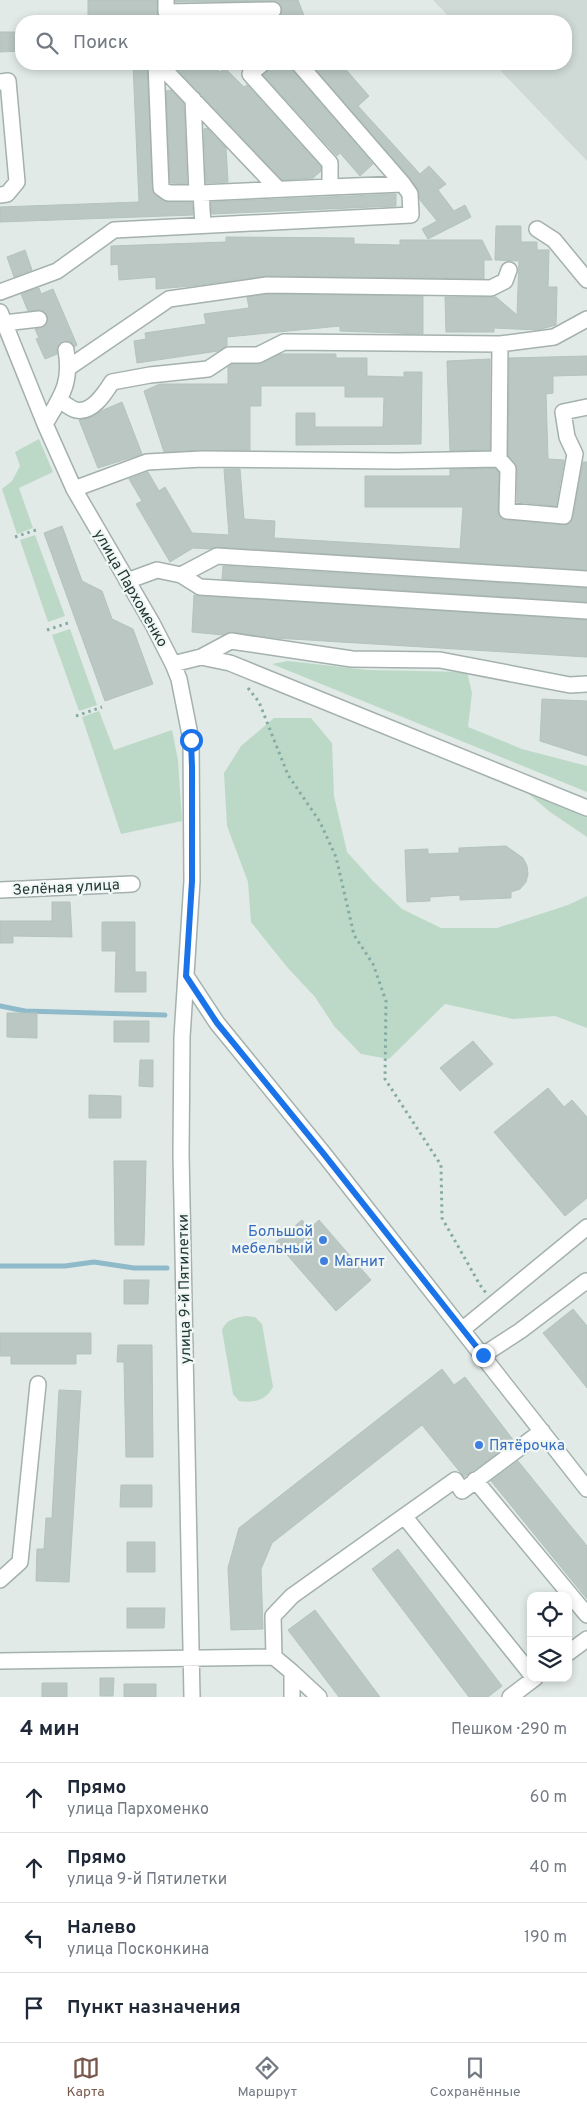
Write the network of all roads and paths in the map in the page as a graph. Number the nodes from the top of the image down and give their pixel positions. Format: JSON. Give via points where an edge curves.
{"nodes":[{"id":1,"x":166,"y":0,"type":"edge"},
{"id":2,"x":273,"y":10,"type":"edge"},
{"id":3,"x":158,"y":70,"type":"edge"},
{"id":4,"x":164,"y":70,"type":"edge"},
{"id":5,"x":255,"y":70,"type":"edge"},
{"id":6,"x":304,"y":70,"type":"edge"},
{"id":7,"x":0,"y":82,"type":"edge"},
{"id":8,"x":193,"y":99,"type":"junction"},
{"id":9,"x":403,"y":184,"type":"junction"},
{"id":10,"x":330,"y":187,"type":"junction"},
{"id":11,"x":278,"y":190,"type":"junction"},
{"id":12,"x":199,"y":193,"type":"junction"},
{"id":13,"x":0,"y":195,"type":"edge"},
{"id":14,"x":203,"y":225,"type":"junction"},
{"id":15,"x":537,"y":229,"type":"dead end"},
{"id":16,"x":509,"y":270,"type":"dead end"},
{"id":17,"x":587,"y":280,"type":"edge"},
{"id":18,"x":0,"y":292,"type":"edge"},
{"id":19,"x":2,"y":317,"type":"edge"},
{"id":20,"x":38,"y":319,"type":"tunnel mouth"},
{"id":21,"x":587,"y":319,"type":"edge"},
{"id":22,"x":500,"y":344,"type":"junction"},
{"id":23,"x":66,"y":350,"type":"tunnel mouth"},
{"id":24,"x":68,"y":368,"type":"junction"},
{"id":25,"x":59,"y":400,"type":"junction"},
{"id":26,"x":587,"y":407,"type":"edge"},
{"id":27,"x":44,"y":424,"type":"junction"},
{"id":28,"x":499,"y":459,"type":"junction"},
{"id":29,"x":74,"y":489,"type":"junction"},
{"id":30,"x":38,"y":529,"type":"dead end"},
{"id":31,"x":15,"y":537,"type":"dead end"},
{"id":32,"x":181,"y":575,"type":"junction"},
{"id":33,"x":587,"y":579,"type":"edge"},
{"id":34,"x":127,"y":581,"type":"junction"},
{"id":35,"x":587,"y":611,"type":"edge"},
{"id":36,"x":71,"y":622,"type":"dead end"},
{"id":37,"x":47,"y":630,"type":"dead end"},
{"id":38,"x":201,"y":658,"type":"junction"},
{"id":39,"x":173,"y":664,"type":"junction"},
{"id":40,"x":587,"y":684,"type":"edge"},
{"id":41,"x":247,"y":686,"type":"dead end"},
{"id":42,"x":102,"y":707,"type":"dead end"},
{"id":43,"x":76,"y":716,"type":"dead end"},
{"id":44,"x":587,"y":808,"type":"edge"},
{"id":45,"x":192,"y":881,"type":"joint"},
{"id":46,"x":132,"y":884,"type":"dead end"},
{"id":47,"x":0,"y":890,"type":"edge"},
{"id":48,"x":186,"y":976,"type":"junction"},
{"id":49,"x":587,"y":1227,"type":"edge"},
{"id":50,"x":587,"y":1282,"type":"edge"},
{"id":51,"x":495,"y":1303,"type":"junction"},
{"id":52,"x":463,"y":1329,"type":"junction"},
{"id":53,"x":483,"y":1355,"type":"junction"},
{"id":54,"x":38,"y":1384,"type":"dead end"},
{"id":55,"x":542,"y":1431,"type":"junction"},
{"id":56,"x":475,"y":1480,"type":"junction"},
{"id":57,"x":587,"y":1489,"type":"edge"},
{"id":58,"x":404,"y":1516,"type":"junction"},
{"id":59,"x":0,"y":1580,"type":"edge"},
{"id":60,"x":587,"y":1615,"type":"edge"},
{"id":61,"x":587,"y":1639,"type":"edge"},
{"id":62,"x":572,"y":1650,"type":"edge"},
{"id":63,"x":274,"y":1657,"type":"junction"},
{"id":64,"x":191,"y":1658,"type":"junction"},
{"id":65,"x":0,"y":1661,"type":"edge"},
{"id":66,"x":527,"y":1669,"type":"edge"},
{"id":67,"x":292,"y":1672,"type":"junction"},
{"id":68,"x":529,"y":1682,"type":"edge"},
{"id":69,"x":192,"y":1697,"type":"edge"},
{"id":70,"x":292,"y":1697,"type":"edge"},
{"id":71,"x":319,"y":1697,"type":"edge"},
{"id":72,"x":510,"y":1697,"type":"edge"}],
"edges":[{"from":1,"to":2,"type":"street","via":[[166,12]]},
{"from":3,"to":12,"type":"street","via":[[162,188],[168,193]]},
{"from":4,"to":8,"type":"street"},
{"from":5,"to":10,"type":"street","via":[[250,74],[330,163]]},
{"from":6,"to":9,"type":"street"},
{"from":7,"to":13,"type":"street","via":[[8,82],[17,182],[7,194]]},
{"from":8,"to":11,"type":"street"},
{"from":8,"to":12,"type":"street"},
{"from":9,"to":10,"type":"street"},
{"from":9,"to":14,"type":"street","via":[[410,194],[411,215]]},
{"from":10,"to":11,"type":"street"},
{"from":11,"to":12,"type":"street"},
{"from":12,"to":14,"type":"street"},
{"from":14,"to":18,"type":"street","via":[[114,230],[57,271]]},
{"from":15,"to":17,"type":"street","via":[[554,240]]},
{"from":16,"to":24,"type":"street","via":[[505,281],[491,288],[267,285],[169,298]]},
{"from":19,"to":20,"type":"street"},
{"from":19,"to":27,"type":"street","name":"улица Пархоменко"},
{"from":21,"to":22,"type":"street","via":[[554,338]]},
{"from":22,"to":25,"type":"street","via":[[284,342],[258,355],[229,355],[208,369],[112,382],[105,394],[88,409],[76,410]]},
{"from":22,"to":28,"type":"street"},
{"from":23,"to":24,"type":"street"},
{"from":24,"to":25,"type":"street","via":[[66,386]]},
{"from":25,"to":27,"type":"street"},
{"from":26,"to":28,"type":"street","via":[[563,412],[567,437],[575,454],[564,516],[507,511],[508,468]]},
{"from":27,"to":29,"type":"street","name":"улица Пархоменко"},
{"from":28,"to":29,"type":"street","via":[[202,459],[147,462]]},
{"from":29,"to":34,"type":"street","name":"улица Пархоменко"},
{"from":30,"to":31,"type":"path"},
{"from":32,"to":33,"type":"street","via":[[217,556]]},
{"from":32,"to":34,"type":"street","via":[[157,570]]},
{"from":32,"to":35,"type":"street","via":[[200,587]]},
{"from":34,"to":39,"type":"street","name":"улица Пархоменко"},
{"from":36,"to":37,"type":"path"},
{"from":38,"to":39,"type":"street"},
{"from":38,"to":40,"type":"street","via":[[230,641],[352,659],[440,660],[570,685]]},
{"from":38,"to":44,"type":"street","via":[[230,663]]},
{"from":39,"to":45,"type":"street","name":"улица Пархоменко","via":[[191,740]]},
{"from":41,"to":51,"type":"path","via":[[259,702],[288,775],[320,822],[336,857],[354,935],[372,964],[386,1001],[385,1079],[441,1165],[442,1218],[480,1285]]},
{"from":42,"to":43,"type":"path"},
{"from":45,"to":48,"type":"street","name":"улица 9-й Пятилетки"},
{"from":46,"to":47,"type":"street","name":"Зелёная улица"},
{"from":48,"to":52,"type":"street","via":[[217,1023]]},
{"from":48,"to":64,"type":"street","name":"улица 9-й Пятилетки","via":[[181,1154]]},
{"from":49,"to":51,"type":"street"},
{"from":50,"to":53,"type":"street"},
{"from":51,"to":52,"type":"street"},
{"from":52,"to":53,"type":"street"},
{"from":53,"to":55,"type":"street"},
{"from":54,"to":59,"type":"street","via":[[20,1562]]},
{"from":55,"to":56,"type":"street"},
{"from":55,"to":57,"type":"street"},
{"from":56,"to":58,"type":"street","via":[[462,1490],[455,1480]]},
{"from":56,"to":60,"type":"street"},
{"from":58,"to":63,"type":"street","via":[[292,1596],[273,1616]]},
{"from":58,"to":66,"type":"street"},
{"from":61,"to":62,"type":"street"},
{"from":63,"to":64,"type":"street"},
{"from":63,"to":67,"type":"street"},
{"from":64,"to":65,"type":"street"},
{"from":64,"to":69,"type":"street","name":"улица 9-й Пятилетки"},
{"from":67,"to":70,"type":"street"},
{"from":67,"to":71,"type":"street"},
{"from":68,"to":72,"type":"street"}]}
